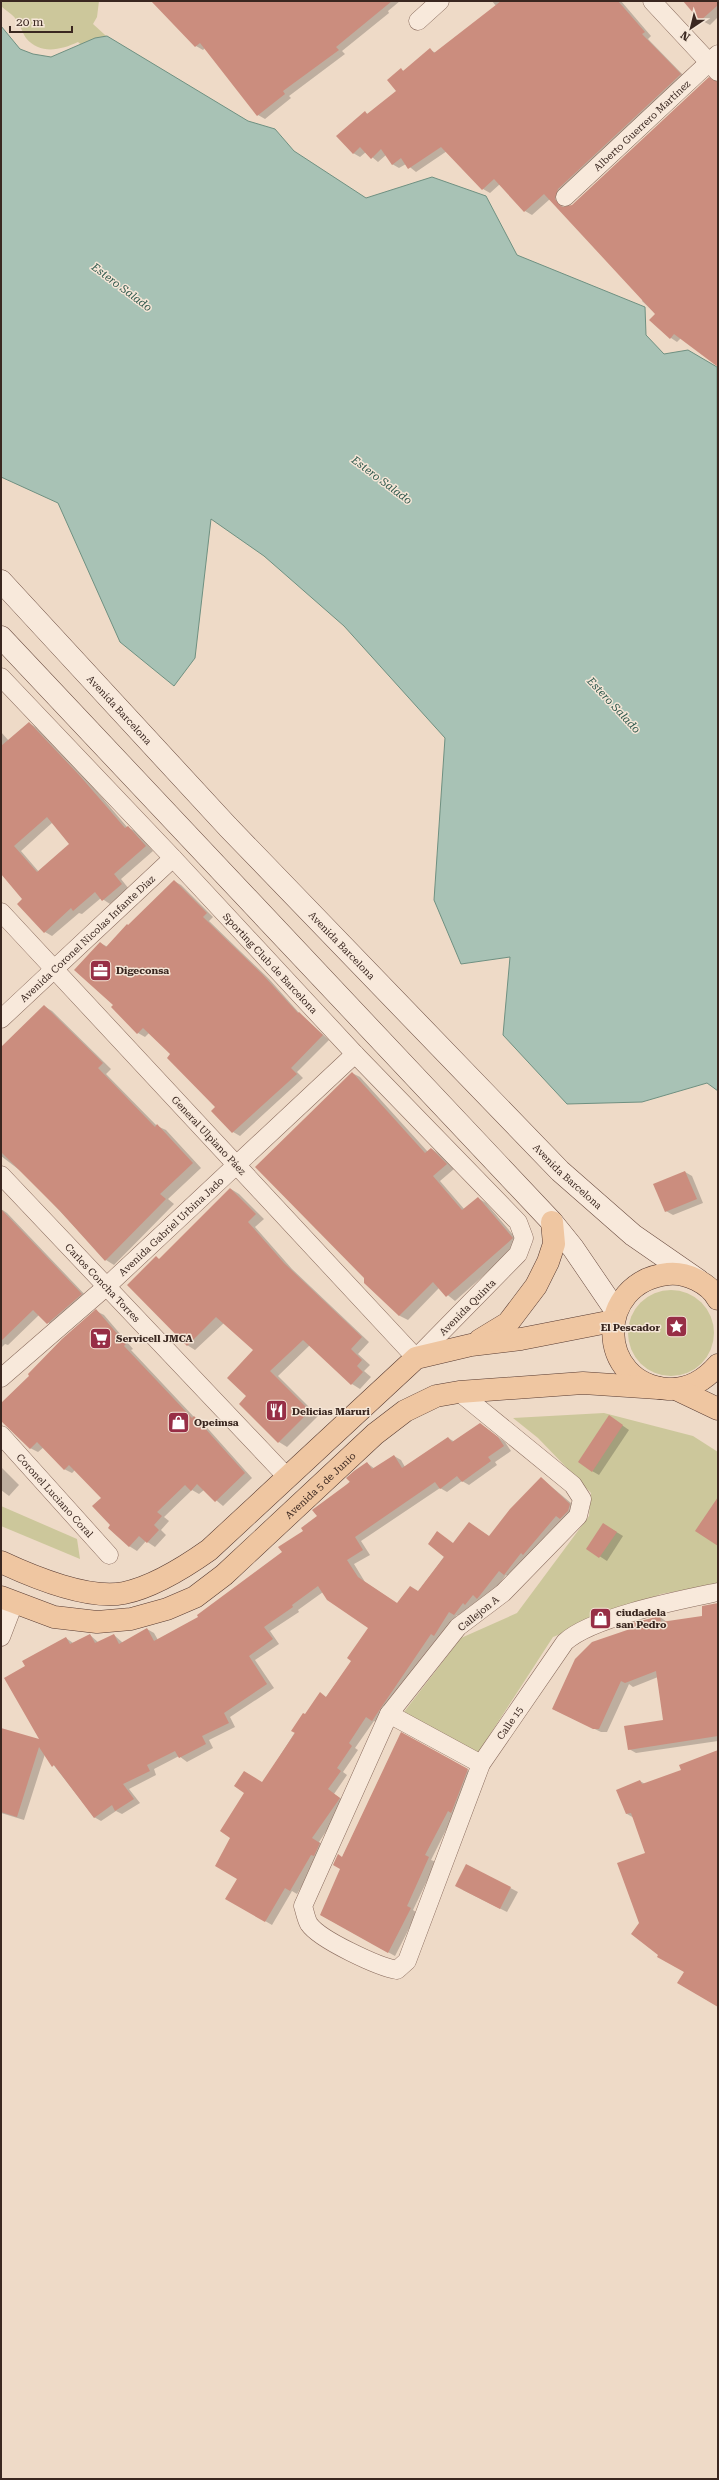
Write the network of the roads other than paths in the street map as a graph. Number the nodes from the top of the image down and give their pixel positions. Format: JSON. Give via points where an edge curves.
{"nodes":[{"id":1,"x":440,"y":1,"type":"edge"},
{"id":2,"x":652,"y":1,"type":"edge"},
{"id":3,"x":418,"y":21,"type":"dead end"},
{"id":4,"x":715,"y":63,"type":"edge"},
{"id":5,"x":565,"y":197,"type":"dead end"},
{"id":6,"x":1,"y":581,"type":"edge"},
{"id":7,"x":1,"y":637,"type":"edge"},
{"id":8,"x":1,"y":677,"type":"edge"},
{"id":9,"x":173,"y":858,"type":"junction"},
{"id":10,"x":1,"y":912,"type":"edge"},
{"id":11,"x":54,"y":969,"type":"junction"},
{"id":12,"x":1,"y":1019,"type":"edge"},
{"id":13,"x":355,"y":1054,"type":"junction"},
{"id":14,"x":236,"y":1165,"type":"junction"},
{"id":15,"x":1,"y":1175,"type":"edge"},
{"id":16,"x":552,"y":1222,"type":"junction"},
{"id":17,"x":518,"y":1254,"type":"joint"},
{"id":18,"x":107,"y":1286,"type":"junction"},
{"id":19,"x":714,"y":1294,"type":"edge"},
{"id":20,"x":614,"y":1316,"type":"junction"},
{"id":21,"x":471,"y":1345,"type":"junction"},
{"id":22,"x":416,"y":1358,"type":"junction"},
{"id":23,"x":718,"y":1365,"type":"edge"},
{"id":24,"x":1,"y":1378,"type":"edge"},
{"id":25,"x":667,"y":1389,"type":"junction"},
{"id":26,"x":459,"y":1392,"type":"junction"},
{"id":27,"x":718,"y":1409,"type":"edge"},
{"id":28,"x":1,"y":1435,"type":"edge"},
{"id":29,"x":287,"y":1477,"type":"junction"},
{"id":30,"x":109,"y":1555,"type":"dead end"},
{"id":31,"x":1,"y":1562,"type":"edge"},
{"id":32,"x":718,"y":1592,"type":"edge"},
{"id":33,"x":8,"y":1600,"type":"edge"},
{"id":34,"x":1,"y":1637,"type":"edge"},
{"id":35,"x":388,"y":1714,"type":"junction"},
{"id":36,"x":481,"y":1764,"type":"junction"},
{"id":37,"x":407,"y":1961,"type":"joint"}],
"edges":[{"from":1,"to":3,"type":"street"},
{"from":2,"to":4,"type":"street"},
{"from":4,"to":5,"type":"street","name":"Alberto Guerrero Martínez"},
{"from":6,"to":19,"type":"main road","name":"Avenida Barcelona","via":[[228,827],[560,1171],[633,1235]]},
{"from":7,"to":16,"type":"main road"},
{"from":8,"to":9,"type":"street","name":"Sporting Club de Barcelona"},
{"from":9,"to":11,"type":"street","name":"Avenida Coronel Nicolas Infante Diaz"},
{"from":9,"to":13,"type":"street","name":"Sporting Club de Barcelona"},
{"from":10,"to":11,"type":"street","name":"General Ulpiano Páez"},
{"from":11,"to":12,"type":"street","name":"Avenida Coronel Nicolas Infante Diaz"},
{"from":11,"to":14,"type":"street","name":"General Ulpiano Páez"},
{"from":13,"to":14,"type":"street","name":"Avenida Gabriel Urbina Jado"},
{"from":13,"to":17,"type":"street","name":"Sporting Club de Barcelona","via":[[518,1222],[524,1238]]},
{"from":14,"to":18,"type":"street","name":"Avenida Gabriel Urbina Jado"},
{"from":14,"to":22,"type":"street","name":"General Ulpiano Páez"},
{"from":15,"to":18,"type":"street","name":"Carlos Concha Torres"},
{"from":16,"to":20,"type":"main road","via":[[581,1258]]},
{"from":16,"to":21,"type":"main road","via":[[554,1244],[536,1286],[508,1323]]},
{"from":17,"to":22,"type":"street","name":"Avenida Quinta"},
{"from":18,"to":24,"type":"street","name":"Avenida Gabriel Urbina Jado"},
{"from":18,"to":29,"type":"street","name":"Carlos Concha Torres"},
{"from":19,"to":20,"type":"main road","via":[[688,1276],[653,1276],[637,1284],[624,1296]]},
{"from":20,"to":21,"type":"main road","via":[[521,1338]]},
{"from":20,"to":25,"type":"main road","via":[[613,1338],[618,1356],[628,1371],[642,1382]]},
{"from":21,"to":22,"type":"main road"},
{"from":22,"to":29,"type":"main road"},
{"from":23,"to":25,"type":"main road","via":[[709,1376],[693,1385]]},
{"from":25,"to":26,"type":"main road","name":"Avenida 5 de Junio","via":[[583,1383]]},
{"from":25,"to":27,"type":"main road"},
{"from":26,"to":33,"type":"main road","name":"Avenida 5 de Junio","via":[[436,1396],[405,1411],[374,1434],[224,1575],[195,1597],[167,1610],[131,1619],[97,1622],[54,1617]]},
{"from":26,"to":35,"type":"street","name":"Callejon A","via":[[573,1485],[582,1499],[578,1516],[503,1593],[458,1627]]},
{"from":28,"to":30,"type":"street","name":"Coronel Luciano Coral"},
{"from":29,"to":31,"type":"main road","via":[[209,1550],[164,1578],[124,1593],[84,1591],[25,1574]]},
{"from":32,"to":36,"type":"street","name":"Calle 15","via":[[664,1603],[573,1634]]},
{"from":33,"to":34,"type":"street"},
{"from":35,"to":36,"type":"street"},
{"from":35,"to":37,"type":"street","name":"Callejon A","via":[[303,1906],[309,1924],[322,1936],[384,1968],[397,1970]]},
{"from":36,"to":37,"type":"street","name":"Calle 15"}]}
